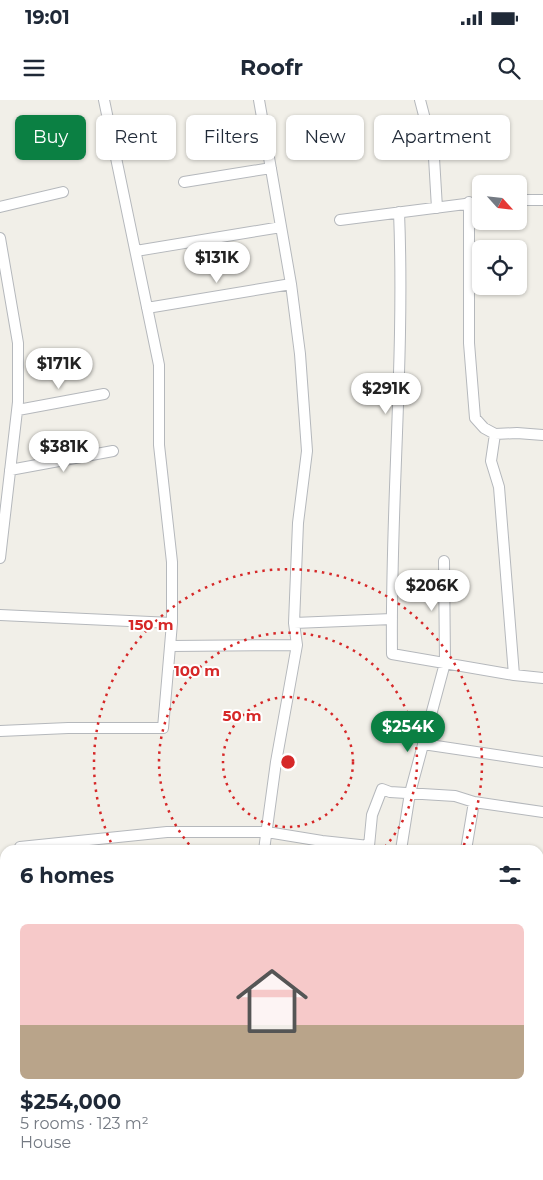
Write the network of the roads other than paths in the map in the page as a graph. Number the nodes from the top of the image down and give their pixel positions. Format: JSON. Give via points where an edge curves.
{"nodes":[{"id":1,"x":104,"y":100,"type":"edge"},
{"id":2,"x":259,"y":100,"type":"edge"},
{"id":3,"x":420,"y":100,"type":"edge"},
{"id":4,"x":271,"y":168,"type":"junction"},
{"id":5,"x":184,"y":182,"type":"dead end"},
{"id":6,"x":63,"y":192,"type":"dead end"},
{"id":7,"x":528,"y":200,"type":"edge"},
{"id":8,"x":543,"y":200,"type":"edge"},
{"id":9,"x":469,"y":202,"type":"joint"},
{"id":10,"x":0,"y":207,"type":"edge"},
{"id":11,"x":438,"y":208,"type":"junction"},
{"id":12,"x":399,"y":212,"type":"junction"},
{"id":13,"x":340,"y":220,"type":"dead end"},
{"id":14,"x":281,"y":228,"type":"junction"},
{"id":15,"x":0,"y":238,"type":"edge"},
{"id":16,"x":136,"y":251,"type":"junction"},
{"id":17,"x":291,"y":284,"type":"junction"},
{"id":18,"x":148,"y":308,"type":"junction"},
{"id":19,"x":104,"y":394,"type":"dead end"},
{"id":20,"x":18,"y":410,"type":"junction"},
{"id":21,"x":495,"y":434,"type":"junction"},
{"id":22,"x":543,"y":435,"type":"edge"},
{"id":23,"x":113,"y":451,"type":"dead end"},
{"id":24,"x":10,"y":470,"type":"junction"},
{"id":25,"x":0,"y":558,"type":"edge"},
{"id":26,"x":444,"y":561,"type":"dead end"},
{"id":27,"x":0,"y":615,"type":"edge"},
{"id":28,"x":392,"y":618,"type":"junction"},
{"id":29,"x":172,"y":623,"type":"junction"},
{"id":30,"x":294,"y":623,"type":"junction"},
{"id":31,"x":297,"y":645,"type":"junction"},
{"id":32,"x":171,"y":646,"type":"junction"},
{"id":33,"x":445,"y":663,"type":"junction"},
{"id":34,"x":514,"y":675,"type":"junction"},
{"id":35,"x":543,"y":678,"type":"edge"},
{"id":36,"x":0,"y":731,"type":"edge"},
{"id":37,"x":423,"y":744,"type":"junction"},
{"id":38,"x":543,"y":762,"type":"edge"},
{"id":39,"x":410,"y":792,"type":"junction"},
{"id":40,"x":474,"y":802,"type":"junction"},
{"id":41,"x":543,"y":812,"type":"edge"},
{"id":42,"x":267,"y":832,"type":"junction"},
{"id":43,"x":39,"y":845,"type":"edge"},
{"id":44,"x":265,"y":845,"type":"edge"},
{"id":45,"x":318,"y":845,"type":"edge"},
{"id":46,"x":370,"y":845,"type":"edge"},
{"id":47,"x":402,"y":845,"type":"edge"},
{"id":48,"x":467,"y":845,"type":"edge"}],
"edges":[{"from":1,"to":16,"type":"street"},
{"from":2,"to":4,"type":"street"},
{"from":3,"to":11,"type":"street","via":[[433,141]]},
{"from":4,"to":5,"type":"street"},
{"from":4,"to":14,"type":"street"},
{"from":6,"to":10,"type":"street"},
{"from":7,"to":8,"type":"street"},
{"from":9,"to":11,"type":"street"},
{"from":9,"to":21,"type":"street","via":[[468,343],[475,418]]},
{"from":11,"to":12,"type":"street"},
{"from":12,"to":13,"type":"street"},
{"from":12,"to":28,"type":"street","via":[[401,282]]},
{"from":14,"to":16,"type":"street"},
{"from":14,"to":17,"type":"street"},
{"from":15,"to":20,"type":"street","via":[[18,343]]},
{"from":16,"to":18,"type":"street"},
{"from":17,"to":18,"type":"street"},
{"from":17,"to":30,"type":"street","via":[[307,451],[298,523]]},
{"from":18,"to":29,"type":"street","via":[[159,365],[159,445],[172,562]]},
{"from":19,"to":20,"type":"street"},
{"from":20,"to":24,"type":"street"},
{"from":21,"to":22,"type":"street"},
{"from":21,"to":34,"type":"street","via":[[491,461],[499,486]]},
{"from":23,"to":24,"type":"street"},
{"from":24,"to":25,"type":"street"},
{"from":26,"to":33,"type":"street"},
{"from":27,"to":29,"type":"street"},
{"from":28,"to":30,"type":"street"},
{"from":28,"to":33,"type":"street","via":[[392,654]]},
{"from":29,"to":32,"type":"street"},
{"from":30,"to":31,"type":"street"},
{"from":31,"to":32,"type":"street"},
{"from":31,"to":42,"type":"street"},
{"from":32,"to":36,"type":"street","via":[[163,728]]},
{"from":33,"to":34,"type":"street"},
{"from":33,"to":37,"type":"street"},
{"from":34,"to":35,"type":"street"},
{"from":37,"to":38,"type":"street"},
{"from":37,"to":39,"type":"street"},
{"from":39,"to":40,"type":"street","via":[[455,796]]},
{"from":39,"to":46,"type":"street","via":[[382,789],[372,815]]},
{"from":39,"to":47,"type":"street"},
{"from":40,"to":41,"type":"street"},
{"from":40,"to":48,"type":"street"},
{"from":42,"to":43,"type":"street","via":[[166,832]]},
{"from":42,"to":44,"type":"street"},
{"from":42,"to":45,"type":"street"}]}
